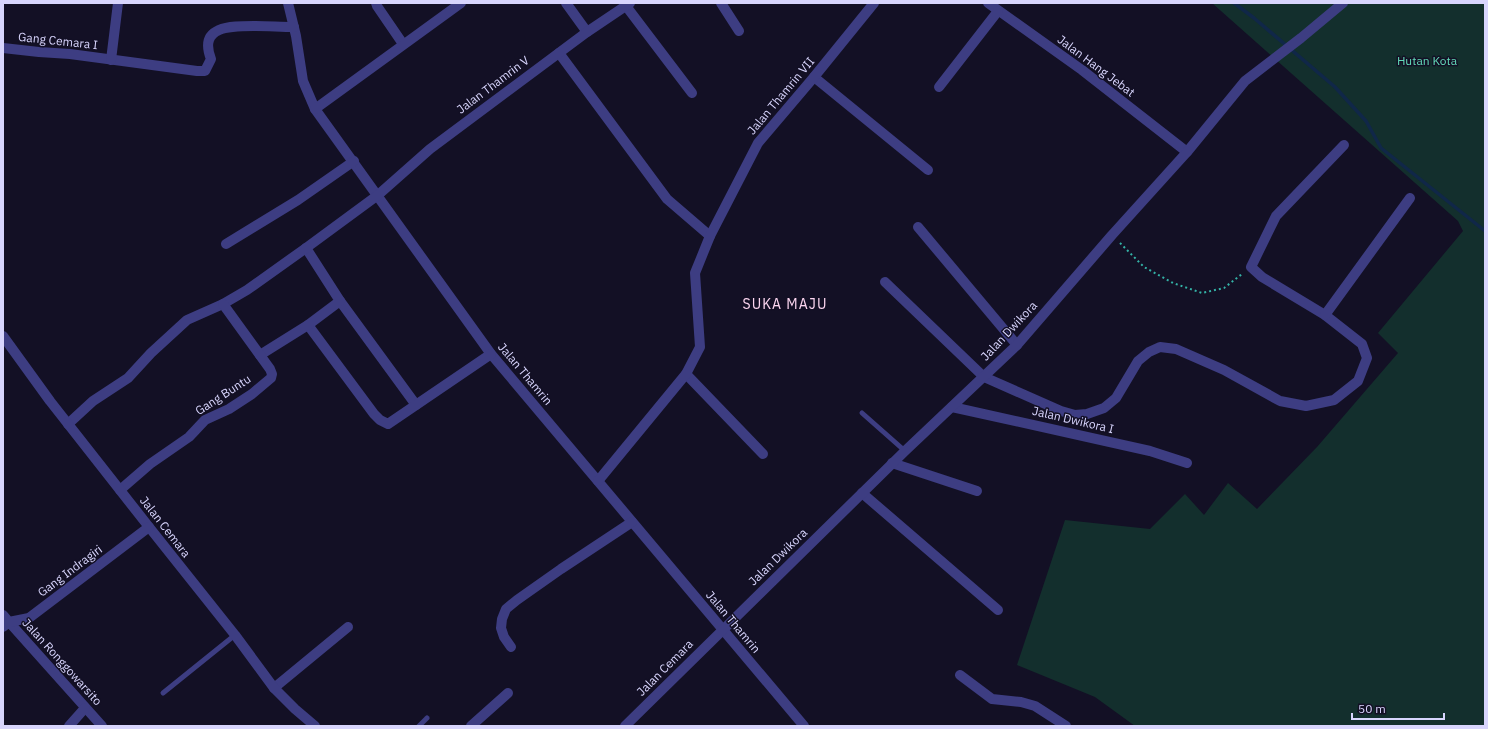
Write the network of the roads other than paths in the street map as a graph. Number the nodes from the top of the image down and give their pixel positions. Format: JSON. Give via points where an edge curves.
{"nodes":[{"id":1,"x":118,"y":3,"type":"edge"},
{"id":2,"x":288,"y":3,"type":"edge"},
{"id":3,"x":376,"y":3,"type":"edge"},
{"id":4,"x":461,"y":3,"type":"edge"},
{"id":5,"x":566,"y":3,"type":"edge"},
{"id":6,"x":721,"y":3,"type":"edge"},
{"id":7,"x":874,"y":3,"type":"edge"},
{"id":8,"x":988,"y":3,"type":"edge"},
{"id":9,"x":1343,"y":3,"type":"edge"},
{"id":10,"x":628,"y":4,"type":"edge"},
{"id":11,"x":998,"y":11,"type":"junction"},
{"id":12,"x":294,"y":27,"type":"junction"},
{"id":13,"x":739,"y":31,"type":"dead end"},
{"id":14,"x":587,"y":32,"type":"junction"},
{"id":15,"x":403,"y":44,"type":"junction"},
{"id":16,"x":3,"y":48,"type":"edge"},
{"id":17,"x":559,"y":53,"type":"junction"},
{"id":18,"x":111,"y":60,"type":"junction"},
{"id":19,"x":814,"y":77,"type":"junction"},
{"id":20,"x":939,"y":87,"type":"dead end"},
{"id":21,"x":692,"y":93,"type":"dead end"},
{"id":22,"x":315,"y":109,"type":"junction"},
{"id":23,"x":1344,"y":145,"type":"dead end"},
{"id":24,"x":1187,"y":152,"type":"junction"},
{"id":25,"x":354,"y":161,"type":"junction"},
{"id":26,"x":928,"y":170,"type":"dead end"},
{"id":27,"x":378,"y":195,"type":"junction"},
{"id":28,"x":1410,"y":198,"type":"dead end"},
{"id":29,"x":918,"y":227,"type":"dead end"},
{"id":30,"x":710,"y":236,"type":"junction"},
{"id":31,"x":226,"y":244,"type":"dead end"},
{"id":32,"x":306,"y":248,"type":"junction"},
{"id":33,"x":884,"y":282,"type":"dead end"},
{"id":34,"x":340,"y":301,"type":"junction"},
{"id":35,"x":223,"y":304,"type":"junction"},
{"id":36,"x":1325,"y":315,"type":"junction"},
{"id":37,"x":308,"y":325,"type":"junction"},
{"id":38,"x":3,"y":336,"type":"edge"},
{"id":39,"x":1017,"y":345,"type":"junction"},
{"id":40,"x":491,"y":354,"type":"junction"},
{"id":41,"x":260,"y":356,"type":"junction"},
{"id":42,"x":686,"y":374,"type":"junction"},
{"id":43,"x":984,"y":377,"type":"junction"},
{"id":44,"x":416,"y":405,"type":"junction"},
{"id":45,"x":952,"y":407,"type":"junction"},
{"id":46,"x":862,"y":413,"type":"dead end"},
{"id":47,"x":68,"y":424,"type":"junction"},
{"id":48,"x":905,"y":451,"type":"junction"},
{"id":49,"x":763,"y":454,"type":"dead end"},
{"id":50,"x":1187,"y":463,"type":"dead end"},
{"id":51,"x":892,"y":464,"type":"junction"},
{"id":52,"x":598,"y":481,"type":"junction"},
{"id":53,"x":120,"y":490,"type":"junction"},
{"id":54,"x":977,"y":491,"type":"dead end"},
{"id":55,"x":862,"y":493,"type":"junction"},
{"id":56,"x":632,"y":522,"type":"junction"},
{"id":57,"x":149,"y":527,"type":"junction"},
{"id":58,"x":998,"y":610,"type":"dead end"},
{"id":59,"x":5,"y":621,"type":"edge"},
{"id":60,"x":348,"y":627,"type":"dead end"},
{"id":61,"x":722,"y":629,"type":"junction"},
{"id":62,"x":234,"y":635,"type":"junction"},
{"id":63,"x":511,"y":647,"type":"dead end"},
{"id":64,"x":960,"y":675,"type":"dead end"},
{"id":65,"x":274,"y":688,"type":"junction"},
{"id":66,"x":163,"y":693,"type":"dead end"},
{"id":67,"x":508,"y":693,"type":"dead end"},
{"id":68,"x":85,"y":708,"type":"junction"},
{"id":69,"x":427,"y":718,"type":"dead end"},
{"id":70,"x":69,"y":726,"type":"edge"},
{"id":71,"x":102,"y":726,"type":"edge"},
{"id":72,"x":315,"y":726,"type":"edge"},
{"id":73,"x":419,"y":726,"type":"edge"},
{"id":74,"x":472,"y":726,"type":"edge"},
{"id":75,"x":625,"y":726,"type":"edge"},
{"id":76,"x":804,"y":726,"type":"edge"},
{"id":77,"x":1066,"y":726,"type":"edge"}],
"edges":[{"from":1,"to":18,"type":"street"},
{"from":2,"to":12,"type":"street","name":"Jalan Thamrin"},
{"from":3,"to":15,"type":"street"},
{"from":4,"to":15,"type":"street"},
{"from":5,"to":14,"type":"street"},
{"from":6,"to":13,"type":"street"},
{"from":7,"to":19,"type":"street","name":"Jalan Thamrin VII"},
{"from":8,"to":11,"type":"street","name":"Jalan Hang Jebat"},
{"from":9,"to":24,"type":"street","name":"Jalan Dwikora","via":[[1245,81]]},
{"from":10,"to":14,"type":"street","name":"Jalan Thamrin V"},
{"from":10,"to":21,"type":"street"},
{"from":11,"to":20,"type":"street"},
{"from":11,"to":24,"type":"street","name":"Jalan Hang Jebat","via":[[1082,70]]},
{"from":12,"to":18,"type":"street","name":"Gang Cemara I","via":[[233,26],[220,29],[209,38],[207,50],[211,59],[206,71]]},
{"from":12,"to":22,"type":"street","name":"Jalan Thamrin","via":[[303,81]]},
{"from":14,"to":17,"type":"street","name":"Jalan Thamrin V"},
{"from":15,"to":22,"type":"street"},
{"from":16,"to":18,"type":"street","name":"Gang Cemara I"},
{"from":17,"to":27,"type":"street","name":"Jalan Thamrin V","via":[[430,149]]},
{"from":17,"to":30,"type":"street","via":[[667,199]]},
{"from":19,"to":26,"type":"street"},
{"from":19,"to":30,"type":"street","name":"Jalan Thamrin VII","via":[[758,143]]},
{"from":22,"to":25,"type":"street","name":"Jalan Thamrin"},
{"from":23,"to":36,"type":"street","via":[[1276,216],[1251,267],[1262,277]]},
{"from":24,"to":39,"type":"street","name":"Jalan Dwikora"},
{"from":25,"to":27,"type":"street","name":"Jalan Thamrin"},
{"from":25,"to":31,"type":"street","via":[[298,200]]},
{"from":27,"to":32,"type":"street","name":"Jalan Thamrin V"},
{"from":27,"to":40,"type":"street","name":"Jalan Thamrin"},
{"from":28,"to":36,"type":"street"},
{"from":29,"to":39,"type":"street"},
{"from":30,"to":42,"type":"street","name":"Jalan Thamrin VII","via":[[695,273],[700,347]]},
{"from":32,"to":34,"type":"street"},
{"from":32,"to":35,"type":"street","name":"Jalan Thamrin V"},
{"from":33,"to":43,"type":"street"},
{"from":34,"to":37,"type":"street"},
{"from":34,"to":44,"type":"street"},
{"from":35,"to":41,"type":"street","name":"Gang Buntu"},
{"from":35,"to":47,"type":"street","name":"Jalan Thamrin V","via":[[186,320],[128,378],[93,401]]},
{"from":36,"to":43,"type":"street","via":[[1362,344],[1367,358],[1358,381],[1334,400],[1306,406],[1280,401],[1224,370],[1176,349],[1160,347],[1148,352],[1138,361],[1116,398],[1104,408],[1087,414],[1075,415],[1061,411]]},
{"from":37,"to":41,"type":"street"},
{"from":37,"to":44,"type":"street","via":[[380,420],[388,424]]},
{"from":38,"to":47,"type":"street","name":"Jalan Cemara"},
{"from":39,"to":43,"type":"street","name":"Jalan Dwikora"},
{"from":40,"to":44,"type":"street"},
{"from":40,"to":52,"type":"street","name":"Jalan Thamrin"},
{"from":41,"to":53,"type":"street","name":"Gang Buntu","via":[[270,369],[271,378],[229,409],[205,420],[189,437],[150,464]]},
{"from":42,"to":49,"type":"street"},
{"from":42,"to":52,"type":"street","name":"Jalan Thamrin VII"},
{"from":43,"to":45,"type":"street","name":"Jalan Dwikora"},
{"from":45,"to":48,"type":"street","name":"Jalan Dwikora"},
{"from":45,"to":50,"type":"street","name":"Jalan Dwikora I","via":[[1150,450]]},
{"from":46,"to":48,"type":"lane"},
{"from":47,"to":53,"type":"street","name":"Jalan Cemara"},
{"from":48,"to":51,"type":"street","name":"Jalan Dwikora"},
{"from":51,"to":54,"type":"street"},
{"from":51,"to":55,"type":"street","name":"Jalan Dwikora"},
{"from":52,"to":56,"type":"street","name":"Jalan Thamrin"},
{"from":53,"to":57,"type":"street","name":"Jalan Cemara"},
{"from":55,"to":58,"type":"street"},
{"from":55,"to":61,"type":"street","name":"Jalan Dwikora"},
{"from":56,"to":61,"type":"street","name":"Jalan Thamrin"},
{"from":56,"to":63,"type":"street","via":[[506,609],[501,628]]},
{"from":57,"to":59,"type":"street","name":"Gang Indragiri","via":[[29,618]]},
{"from":57,"to":62,"type":"street","name":"Jalan Cemara"},
{"from":59,"to":68,"type":"street","name":"Jalan Ronggowarsito"},
{"from":60,"to":65,"type":"street"},
{"from":61,"to":75,"type":"street","name":"Jalan Cemara"},
{"from":61,"to":76,"type":"street","name":"Jalan Thamrin"},
{"from":62,"to":65,"type":"street","name":"Jalan Cemara"},
{"from":62,"to":66,"type":"lane"},
{"from":64,"to":77,"type":"street","via":[[992,700],[1022,702],[1035,706]]},
{"from":65,"to":72,"type":"street","name":"Jalan Cemara"},
{"from":67,"to":74,"type":"street"},
{"from":68,"to":70,"type":"street"},
{"from":68,"to":71,"type":"street","name":"Jalan Ronggowarsito"},
{"from":69,"to":73,"type":"lane"}]}
